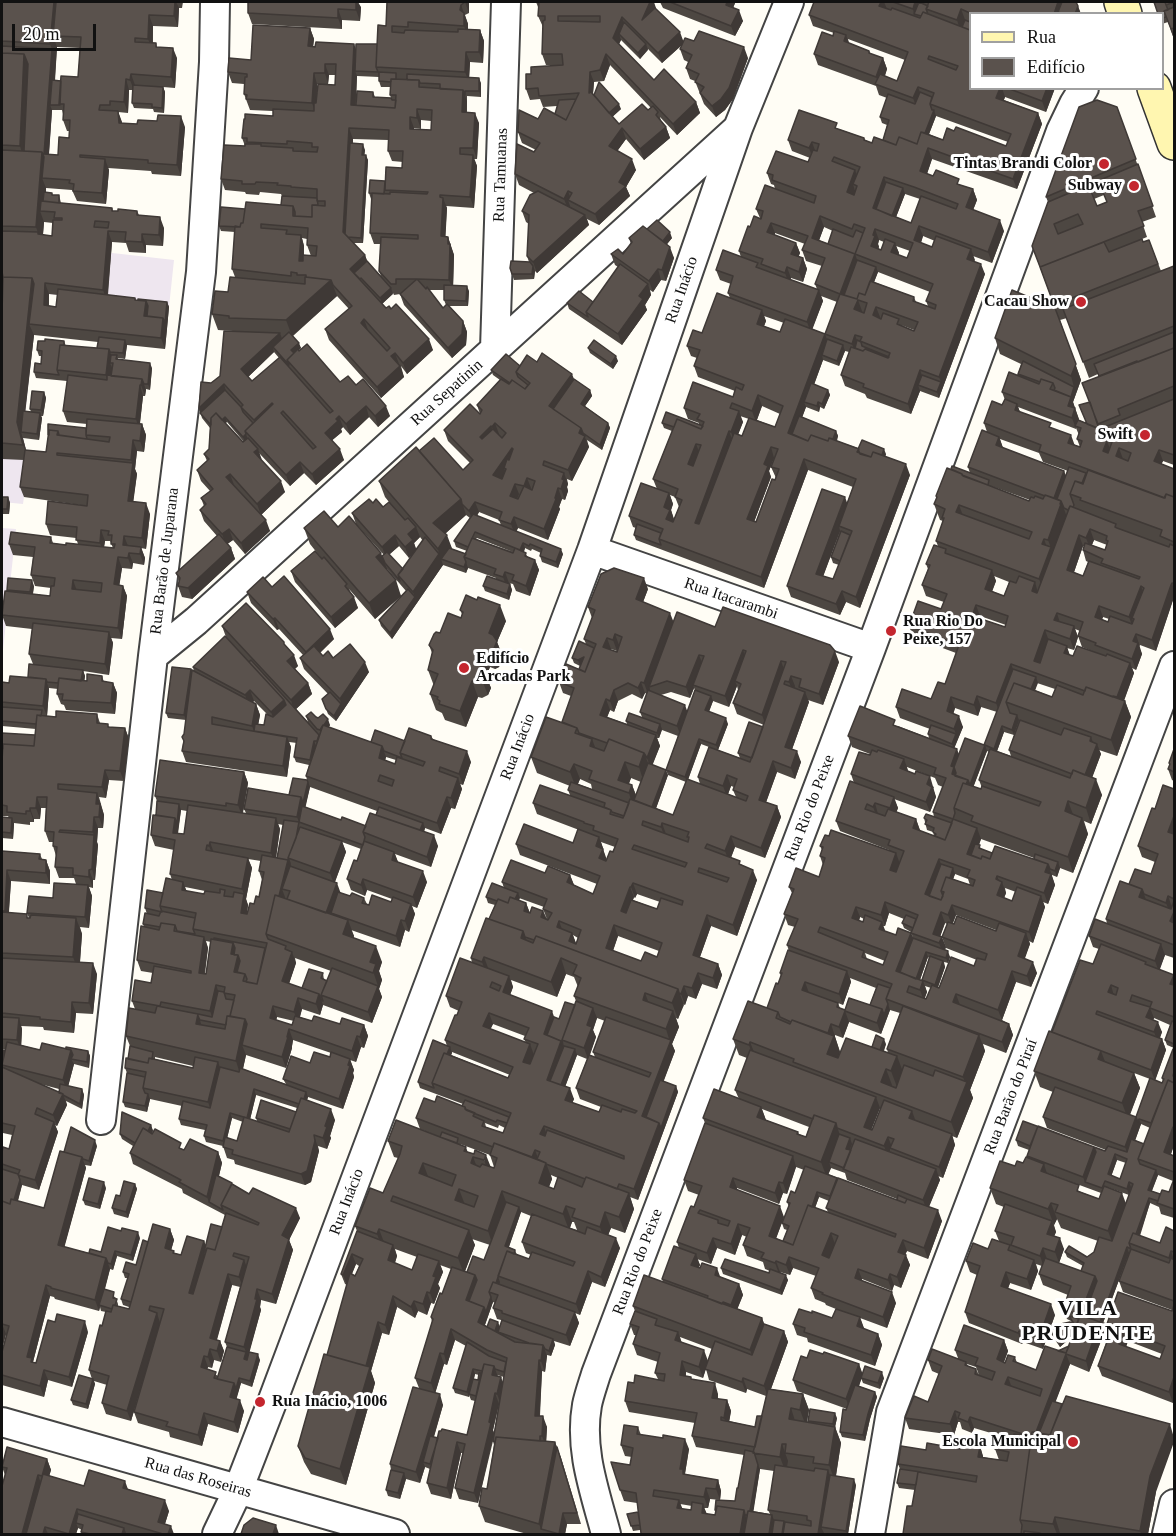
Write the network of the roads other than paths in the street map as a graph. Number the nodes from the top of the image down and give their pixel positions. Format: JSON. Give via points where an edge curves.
{"nodes":[{"id":1,"x":215,"y":2,"type":"edge"},
{"id":2,"x":506,"y":2,"type":"edge"},
{"id":3,"x":789,"y":2,"type":"edge"},
{"id":4,"x":1083,"y":90,"type":"edge"},
{"id":5,"x":1155,"y":90,"type":"edge"},
{"id":6,"x":738,"y":128,"type":"junction"},
{"id":7,"x":1174,"y":143,"type":"edge"},
{"id":8,"x":495,"y":349,"type":"junction"},
{"id":9,"x":592,"y":550,"type":"junction"},
{"id":10,"x":871,"y":648,"type":"junction"},
{"id":11,"x":153,"y":656,"type":"junction"},
{"id":12,"x":1174,"y":666,"type":"edge"},
{"id":13,"x":101,"y":1120,"type":"dead end"},
{"id":14,"x":2,"y":1422,"type":"edge"},
{"id":15,"x":238,"y":1490,"type":"junction"},
{"id":16,"x":1174,"y":1504,"type":"edge"},
{"id":17,"x":218,"y":1534,"type":"edge"},
{"id":18,"x":395,"y":1534,"type":"edge"},
{"id":19,"x":606,"y":1534,"type":"edge"},
{"id":20,"x":870,"y":1534,"type":"edge"},
{"id":21,"x":1167,"y":1534,"type":"edge"}],
"edges":[{"from":1,"to":11,"type":"street","name":"Rua Barão de Juparana","via":[[201,272]]},
{"from":2,"to":8,"type":"street","name":"Rua Tamuanas"},
{"from":3,"to":6,"type":"street","name":"Rua Inácio"},
{"from":4,"to":10,"type":"street","name":"Rua Rio do Peixe","via":[[1061,130]]},
{"from":5,"to":7,"type":"main road"},
{"from":6,"to":8,"type":"street","name":"Rua Sepatinin"},
{"from":6,"to":9,"type":"street","name":"Rua Inácio"},
{"from":8,"to":11,"type":"street","name":"Rua Sepatinin"},
{"from":9,"to":10,"type":"street","name":"Rua Itacarambi"},
{"from":9,"to":15,"type":"street","name":"Rua Inácio"},
{"from":10,"to":19,"type":"street","name":"Rua Rio do Peixe","via":[[596,1374],[587,1405],[585,1438],[589,1472]]},
{"from":11,"to":13,"type":"street","name":"Rua Barão de Juparana"},
{"from":12,"to":20,"type":"street","name":"Rua Barão do Piraí","via":[[891,1412]]},
{"from":14,"to":15,"type":"street","name":"Rua das Roseiras"},
{"from":15,"to":17,"type":"street","name":"Rua Inácio"},
{"from":15,"to":18,"type":"street","name":"Rua das Roseiras"},
{"from":16,"to":21,"type":"street"}]}
